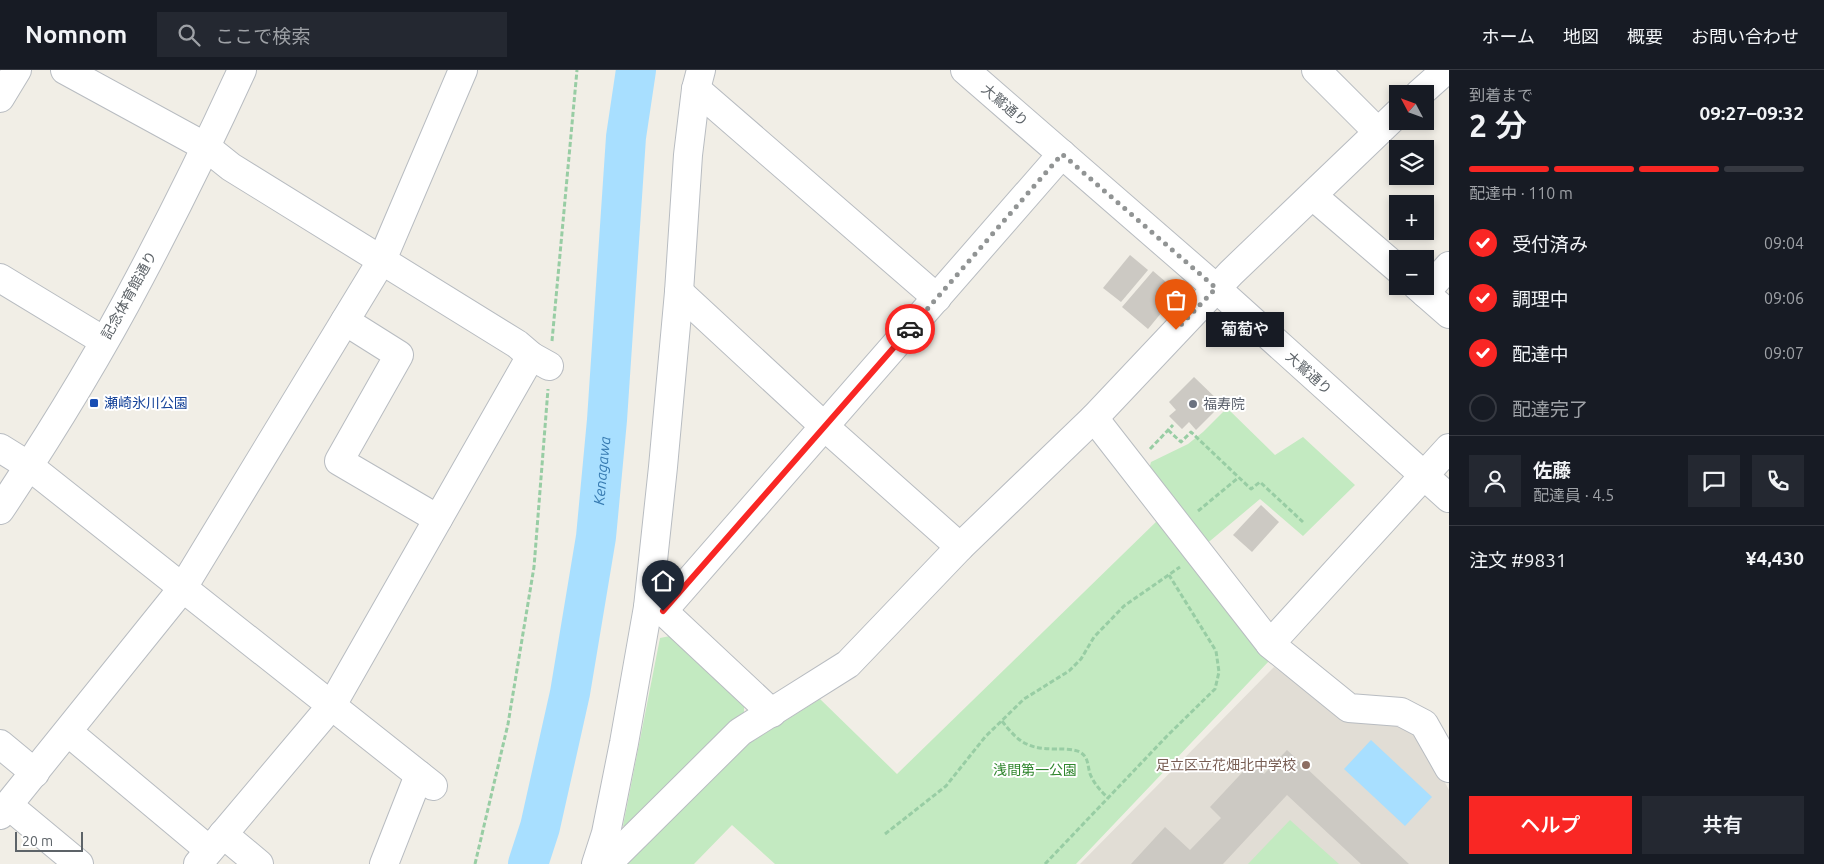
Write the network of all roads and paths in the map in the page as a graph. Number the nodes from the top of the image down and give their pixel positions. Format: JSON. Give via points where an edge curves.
{"nodes":[{"id":1,"x":17,"y":70,"type":"edge"},
{"id":2,"x":65,"y":70,"type":"edge"},
{"id":3,"x":242,"y":70,"type":"edge"},
{"id":4,"x":463,"y":70,"type":"edge"},
{"id":5,"x":578,"y":70,"type":"edge"},
{"id":6,"x":966,"y":70,"type":"edge"},
{"id":7,"x":1316,"y":70,"type":"edge"},
{"id":8,"x":1448,"y":70,"type":"edge"},
{"id":9,"x":699,"y":80,"type":"edge"},
{"id":10,"x":1430,"y":85,"type":"edge"},
{"id":11,"x":0,"y":98,"type":"edge"},
{"id":12,"x":1389,"y":121,"type":"edge"},
{"id":13,"x":1378,"y":131,"type":"junction"},
{"id":14,"x":206,"y":148,"type":"junction"},
{"id":15,"x":1062,"y":154,"type":"junction"},
{"id":16,"x":1313,"y":196,"type":"junction"},
{"id":17,"x":382,"y":260,"type":"junction"},
{"id":18,"x":1389,"y":261,"type":"edge"},
{"id":19,"x":1449,"y":266,"type":"edge"},
{"id":20,"x":0,"y":278,"type":"edge"},
{"id":21,"x":1434,"y":279,"type":"edge"},
{"id":22,"x":1216,"y":288,"type":"junction"},
{"id":23,"x":679,"y":292,"type":"junction"},
{"id":24,"x":1427,"y":295,"type":"edge"},
{"id":25,"x":937,"y":298,"type":"junction"},
{"id":26,"x":1449,"y":314,"type":"edge"},
{"id":27,"x":345,"y":322,"type":"junction"},
{"id":28,"x":104,"y":341,"type":"junction"},
{"id":29,"x":540,"y":361,"type":"junction"},
{"id":30,"x":1094,"y":418,"type":"junction"},
{"id":31,"x":1173,"y":425,"type":"dead end"},
{"id":32,"x":825,"y":427,"type":"junction"},
{"id":33,"x":1168,"y":430,"type":"junction"},
{"id":34,"x":0,"y":448,"type":"edge"},
{"id":35,"x":1449,"y":448,"type":"edge"},
{"id":36,"x":29,"y":466,"type":"junction"},
{"id":37,"x":1132,"y":467,"type":"junction"},
{"id":38,"x":1424,"y":476,"type":"junction"},
{"id":39,"x":1238,"y":478,"type":"junction"},
{"id":40,"x":1449,"y":498,"type":"edge"},
{"id":41,"x":0,"y":510,"type":"edge"},
{"id":42,"x":438,"y":520,"type":"junction"},
{"id":43,"x":1303,"y":522,"type":"dead end"},
{"id":44,"x":1178,"y":527,"type":"junction"},
{"id":45,"x":960,"y":547,"type":"junction"},
{"id":46,"x":1199,"y":553,"type":"junction"},
{"id":47,"x":1169,"y":575,"type":"junction"},
{"id":48,"x":182,"y":589,"type":"junction"},
{"id":49,"x":656,"y":609,"type":"junction"},
{"id":50,"x":1270,"y":644,"type":"junction"},
{"id":51,"x":332,"y":705,"type":"junction"},
{"id":52,"x":772,"y":713,"type":"junction"},
{"id":53,"x":1002,"y":720,"type":"junction"},
{"id":54,"x":68,"y":732,"type":"junction"},
{"id":55,"x":0,"y":744,"type":"edge"},
{"id":56,"x":1449,"y":768,"type":"edge"},
{"id":57,"x":35,"y":772,"type":"junction"},
{"id":58,"x":1108,"y":798,"type":"junction"},
{"id":59,"x":4,"y":810,"type":"edge"},
{"id":60,"x":885,"y":834,"type":"dead end"},
{"id":61,"x":210,"y":850,"type":"edge"},
{"id":62,"x":79,"y":864,"type":"edge"},
{"id":63,"x":259,"y":864,"type":"edge"},
{"id":64,"x":384,"y":864,"type":"edge"},
{"id":65,"x":475,"y":864,"type":"edge"},
{"id":66,"x":596,"y":864,"type":"edge"},
{"id":67,"x":607,"y":864,"type":"edge"},
{"id":68,"x":1045,"y":864,"type":"edge"}],
"edges":[{"from":1,"to":11,"type":"street"},
{"from":2,"to":14,"type":"street"},
{"from":3,"to":14,"type":"street","name":"記念体育館通り"},
{"from":4,"to":17,"type":"street"},
{"from":5,"to":29,"type":"path"},
{"from":6,"to":15,"type":"street","name":"大鷲通り"},
{"from":7,"to":13,"type":"street"},
{"from":8,"to":10,"type":"street"},
{"from":9,"to":23,"type":"street","via":[[688,155]]},
{"from":9,"to":25,"type":"street"},
{"from":12,"to":13,"type":"street"},
{"from":13,"to":16,"type":"street"},
{"from":14,"to":17,"type":"street","via":[[231,167]]},
{"from":14,"to":28,"type":"street","name":"記念体育館通り"},
{"from":15,"to":22,"type":"street","name":"大鷲通り"},
{"from":15,"to":25,"type":"street"},
{"from":16,"to":18,"type":"street"},
{"from":16,"to":22,"type":"street"},
{"from":17,"to":27,"type":"street"},
{"from":17,"to":29,"type":"street"},
{"from":19,"to":21,"type":"street"},
{"from":20,"to":28,"type":"street"},
{"from":22,"to":30,"type":"street"},
{"from":22,"to":38,"type":"street","name":"大鷲通り"},
{"from":23,"to":32,"type":"street"},
{"from":23,"to":49,"type":"street","via":[[663,467]]},
{"from":24,"to":26,"type":"street"},
{"from":25,"to":32,"type":"street"},
{"from":27,"to":42,"type":"street","via":[[399,355],[338,461]]},
{"from":27,"to":48,"type":"street"},
{"from":28,"to":36,"type":"street","name":"記念体育館通り"},
{"from":29,"to":42,"type":"street"},
{"from":29,"to":65,"type":"path","via":[[534,567],[508,724]]},
{"from":30,"to":37,"type":"street"},
{"from":30,"to":45,"type":"street"},
{"from":31,"to":33,"type":"path"},
{"from":32,"to":45,"type":"street"},
{"from":32,"to":49,"type":"street"},
{"from":33,"to":37,"type":"path"},
{"from":33,"to":39,"type":"path","via":[[1181,442],[1191,432]]},
{"from":34,"to":36,"type":"street"},
{"from":35,"to":38,"type":"street"},
{"from":36,"to":41,"type":"street","name":"記念体育館通り"},
{"from":36,"to":48,"type":"street"},
{"from":37,"to":44,"type":"street"},
{"from":38,"to":40,"type":"street","name":"大鷲通り"},
{"from":38,"to":50,"type":"street"},
{"from":39,"to":43,"type":"path","via":[[1250,489],[1260,482]]},
{"from":39,"to":44,"type":"path"},
{"from":42,"to":51,"type":"street"},
{"from":44,"to":46,"type":"street"},
{"from":45,"to":52,"type":"street","via":[[848,664]]},
{"from":46,"to":47,"type":"path"},
{"from":46,"to":50,"type":"street"},
{"from":47,"to":53,"type":"path","via":[[1124,606],[1094,637],[1081,660],[1070,671],[1024,699]]},
{"from":47,"to":58,"type":"path","via":[[1216,652],[1220,672],[1215,688]]},
{"from":48,"to":51,"type":"street"},
{"from":48,"to":54,"type":"street"},
{"from":49,"to":52,"type":"street"},
{"from":49,"to":66,"type":"street","via":[[606,833]]},
{"from":50,"to":56,"type":"street","via":[[1348,708],[1401,712],[1424,724]]},
{"from":51,"to":61,"type":"street"},
{"from":51,"to":64,"type":"street","via":[[426,781]]},
{"from":52,"to":67,"type":"street","via":[[740,732]]},
{"from":53,"to":58,"type":"path","via":[[1024,744],[1040,749],[1065,748],[1080,752],[1087,758],[1090,775]]},
{"from":53,"to":60,"type":"path","via":[[946,786]]},
{"from":54,"to":57,"type":"street"},
{"from":54,"to":61,"type":"street"},
{"from":55,"to":57,"type":"street"},
{"from":57,"to":59,"type":"street"},
{"from":58,"to":68,"type":"path"},
{"from":59,"to":62,"type":"street"},
{"from":61,"to":63,"type":"street"}]}
